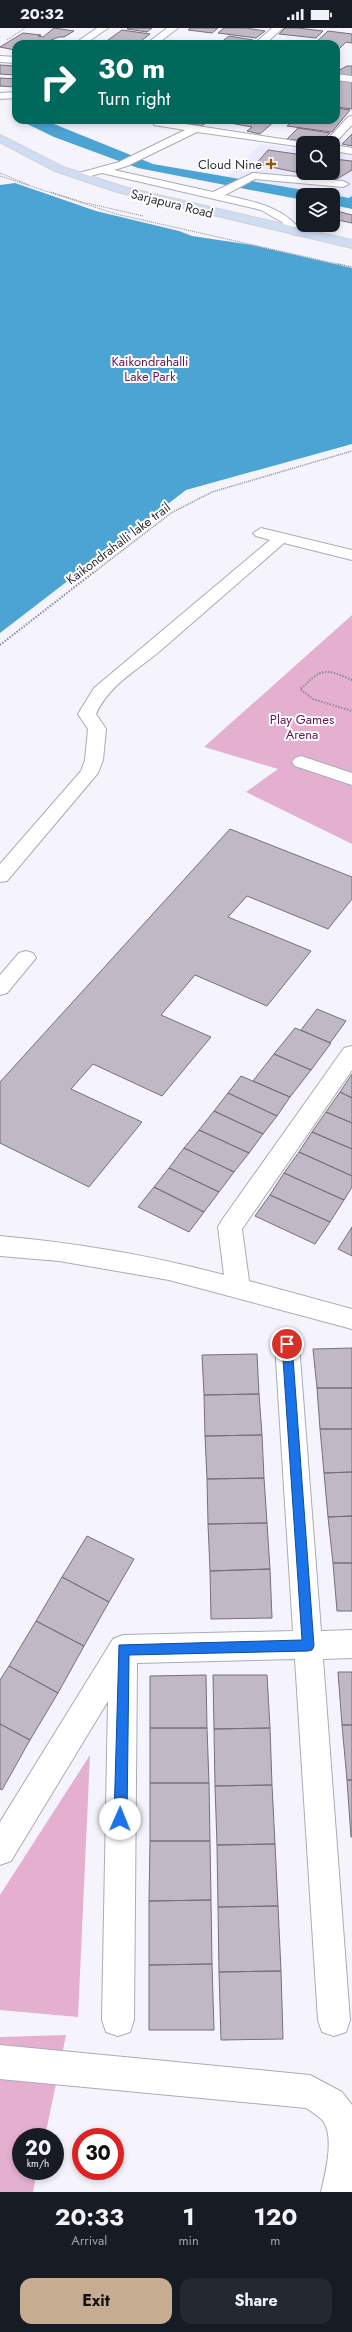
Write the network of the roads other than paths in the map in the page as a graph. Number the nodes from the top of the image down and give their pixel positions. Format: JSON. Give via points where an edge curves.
{"nodes":[{"id":1,"x":103,"y":28,"type":"edge"},
{"id":2,"x":173,"y":28,"type":"edge"},
{"id":3,"x":278,"y":28,"type":"edge"},
{"id":4,"x":86,"y":32,"type":"dead end"},
{"id":5,"x":79,"y":40,"type":"edge"},
{"id":6,"x":85,"y":40,"type":"edge"},
{"id":7,"x":156,"y":40,"type":"edge"},
{"id":8,"x":264,"y":40,"type":"edge"},
{"id":9,"x":0,"y":59,"type":"edge"},
{"id":10,"x":12,"y":60,"type":"edge"},
{"id":11,"x":340,"y":78,"type":"edge"},
{"id":12,"x":352,"y":79,"type":"edge"},
{"id":13,"x":12,"y":95,"type":"edge"},
{"id":14,"x":0,"y":96,"type":"edge"},
{"id":15,"x":352,"y":119,"type":"edge"},
{"id":16,"x":164,"y":124,"type":"edge"},
{"id":17,"x":195,"y":129,"type":"junction"},
{"id":18,"x":336,"y":136,"type":"edge"},
{"id":19,"x":0,"y":138,"type":"edge"},
{"id":20,"x":296,"y":143,"type":"edge"},
{"id":21,"x":340,"y":149,"type":"edge"},
{"id":22,"x":352,"y":151,"type":"edge"},
{"id":23,"x":102,"y":170,"type":"junction"},
{"id":24,"x":79,"y":176,"type":"junction"},
{"id":25,"x":343,"y":184,"type":"dead end"},
{"id":26,"x":214,"y":196,"type":"junction"},
{"id":27,"x":114,"y":200,"type":"dead end"},
{"id":28,"x":296,"y":232,"type":"junction"},
{"id":29,"x":350,"y":243,"type":"edge"},
{"id":30,"x":352,"y":256,"type":"edge"},
{"id":31,"x":261,"y":533,"type":"dead end"},
{"id":32,"x":281,"y":538,"type":"junction"},
{"id":33,"x":352,"y":555,"type":"edge"},
{"id":34,"x":301,"y":762,"type":"dead end"},
{"id":35,"x":352,"y":779,"type":"edge"},
{"id":36,"x":0,"y":876,"type":"edge"},
{"id":37,"x":26,"y":958,"type":"dead end"},
{"id":38,"x":0,"y":988,"type":"edge"},
{"id":39,"x":352,"y":1054,"type":"edge"},
{"id":40,"x":0,"y":1246,"type":"edge"},
{"id":41,"x":238,"y":1287,"type":"junction"},
{"id":42,"x":352,"y":1320,"type":"edge"},
{"id":43,"x":287,"y":1344,"type":"dead end"},
{"id":44,"x":352,"y":1644,"type":"edge"},
{"id":45,"x":308,"y":1646,"type":"junction"},
{"id":46,"x":123,"y":1649,"type":"junction"},
{"id":47,"x":0,"y":1850,"type":"edge"},
{"id":48,"x":118,"y":2020,"type":"dead end"},
{"id":49,"x":334,"y":2020,"type":"dead end"},
{"id":50,"x":0,"y":2062,"type":"edge"},
{"id":51,"x":338,"y":2192,"type":"edge"}],
"edges":[{"from":1,"to":6,"type":"street"},
{"from":2,"to":7,"type":"street"},
{"from":3,"to":8,"type":"street"},
{"from":4,"to":5,"type":"street","via":[[87,34]]},
{"from":9,"to":10,"type":"street"},
{"from":11,"to":12,"type":"street"},
{"from":13,"to":14,"type":"street"},
{"from":15,"to":18,"type":"street"},
{"from":16,"to":17,"type":"street"},
{"from":17,"to":20,"type":"street"},
{"from":17,"to":23,"type":"street","via":[[143,156]]},
{"from":19,"to":24,"type":"main road","name":"Sarjapura Road"},
{"from":21,"to":22,"type":"street"},
{"from":23,"to":24,"type":"street"},
{"from":23,"to":26,"type":"street"},
{"from":24,"to":28,"type":"main road","name":"Sarjapura Road","via":[[147,197]]},
{"from":25,"to":26,"type":"street","via":[[253,176]]},
{"from":26,"to":28,"type":"street","via":[[275,212]]},
{"from":27,"to":30,"type":"main road","name":"Sarjapura Road"},
{"from":28,"to":29,"type":"main road","name":"Sarjapura Road"},
{"from":31,"to":32,"type":"street"},
{"from":32,"to":33,"type":"street"},
{"from":32,"to":36,"type":"street","via":[[132,666],[108,681],[94,698],[87,714],[97,729],[94,760],[88,773]]},
{"from":34,"to":35,"type":"street"},
{"from":37,"to":38,"type":"street"},
{"from":39,"to":41,"type":"street","via":[[230,1227]]},
{"from":40,"to":41,"type":"street","via":[[59,1251],[169,1270]]},
{"from":41,"to":42,"type":"street"},
{"from":43,"to":45,"type":"street"},
{"from":44,"to":45,"type":"street"},
{"from":45,"to":46,"type":"street"},
{"from":45,"to":49,"type":"street"},
{"from":46,"to":47,"type":"street"},
{"from":46,"to":48,"type":"street"},
{"from":50,"to":51,"type":"street","via":[[310,2092],[335,2109],[344,2122],[345,2164]]}]}
